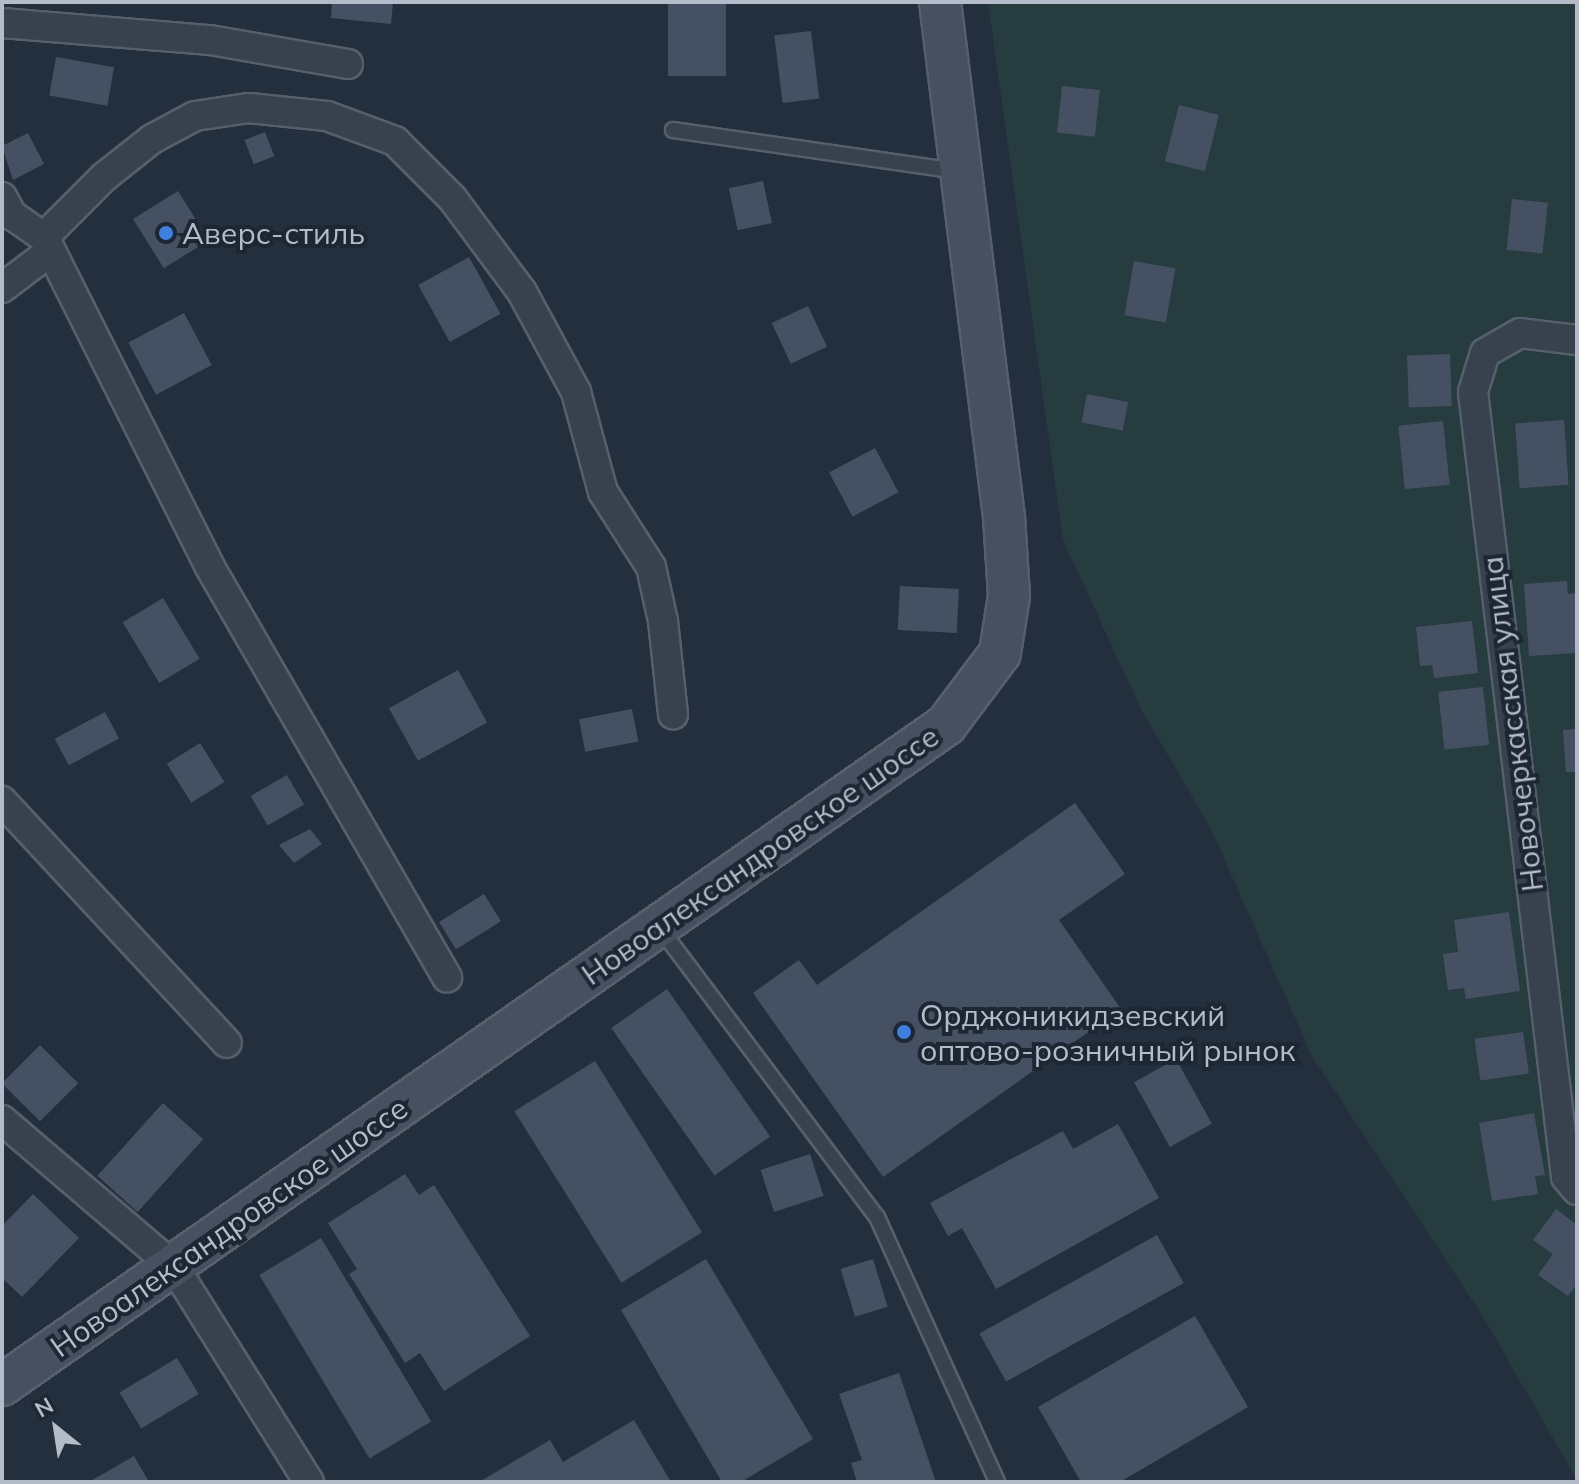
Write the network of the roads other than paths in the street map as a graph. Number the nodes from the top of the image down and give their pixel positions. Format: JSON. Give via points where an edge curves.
{"nodes":[{"id":1,"x":940,"y":2,"type":"edge"},
{"id":2,"x":2,"y":23,"type":"edge"},
{"id":3,"x":348,"y":64,"type":"dead end"},
{"id":4,"x":673,"y":130,"type":"dead end"},
{"id":5,"x":959,"y":171,"type":"junction"},
{"id":6,"x":5,"y":212,"type":"edge"},
{"id":7,"x":48,"y":244,"type":"junction"},
{"id":8,"x":2,"y":288,"type":"edge"},
{"id":9,"x":1577,"y":340,"type":"edge"},
{"id":10,"x":673,"y":714,"type":"dead end"},
{"id":11,"x":2,"y":801,"type":"edge"},
{"id":12,"x":659,"y":927,"type":"junction"},
{"id":13,"x":447,"y":978,"type":"dead end"},
{"id":14,"x":227,"y":1043,"type":"dead end"},
{"id":15,"x":2,"y":1120,"type":"edge"},
{"id":16,"x":1577,"y":1190,"type":"edge"},
{"id":17,"x":174,"y":1267,"type":"junction"},
{"id":18,"x":2,"y":1385,"type":"edge"},
{"id":19,"x":309,"y":1482,"type":"edge"},
{"id":20,"x":997,"y":1482,"type":"edge"}],
"edges":[{"from":1,"to":5,"type":"main road","name":"Новоалександровское шоссе"},
{"from":2,"to":3,"type":"street","via":[[210,40]]},
{"from":4,"to":5,"type":"lane"},
{"from":5,"to":12,"type":"main road","name":"Новоалександровское шоссе","via":[[1004,517],[1009,596],[1000,653],[946,725]]},
{"from":6,"to":7,"type":"street"},
{"from":7,"to":8,"type":"street"},
{"from":7,"to":10,"type":"street","via":[[104,177],[152,139],[195,116],[249,108],[327,116],[395,141],[452,198],[522,292],[576,392],[603,492],[651,567]]},
{"from":7,"to":13,"type":"street","via":[[210,567]]},
{"from":9,"to":16,"type":"street","name":"Новочеркасская улица","via":[[1520,333],[1485,353],[1473,392],[1566,1177]]},
{"from":11,"to":14,"type":"street"},
{"from":12,"to":17,"type":"main road","name":"Новоалександровское шоссе"},
{"from":12,"to":20,"type":"lane","via":[[877,1217]]},
{"from":15,"to":17,"type":"street"},
{"from":17,"to":18,"type":"main road","name":"Новоалександровское шоссе"},
{"from":17,"to":19,"type":"street"}]}
